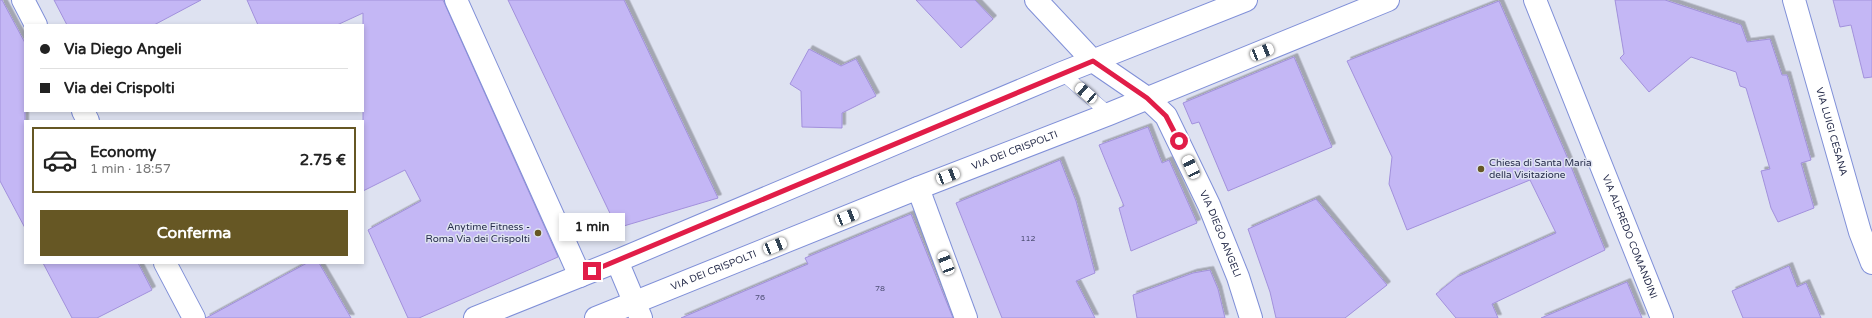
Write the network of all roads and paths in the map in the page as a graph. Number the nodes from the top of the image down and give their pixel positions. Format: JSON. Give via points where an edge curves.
{"nodes":[{"id":1,"x":23,"y":0,"type":"edge"},
{"id":2,"x":456,"y":0,"type":"edge"},
{"id":3,"x":1036,"y":0,"type":"edge"},
{"id":4,"x":1246,"y":0,"type":"edge"},
{"id":5,"x":1388,"y":0,"type":"edge"},
{"id":6,"x":1536,"y":0,"type":"edge"},
{"id":7,"x":1794,"y":0,"type":"edge"},
{"id":8,"x":35,"y":24,"type":"edge"},
{"id":9,"x":1093,"y":61,"type":"junction"},
{"id":10,"x":1062,"y":73,"type":"junction"},
{"id":11,"x":1147,"y":98,"type":"junction"},
{"id":12,"x":1110,"y":114,"type":"junction"},
{"id":13,"x":918,"y":188,"type":"junction"},
{"id":14,"x":617,"y":261,"type":"junction"},
{"id":15,"x":1872,"y":263,"type":"edge"},
{"id":16,"x":166,"y":264,"type":"edge"},
{"id":17,"x":580,"y":276,"type":"junction"},
{"id":18,"x":637,"y":310,"type":"edge"},
{"id":19,"x":194,"y":318,"type":"edge"},
{"id":20,"x":475,"y":318,"type":"edge"},
{"id":21,"x":596,"y":318,"type":"edge"},
{"id":22,"x":966,"y":318,"type":"edge"},
{"id":23,"x":1251,"y":318,"type":"edge"},
{"id":24,"x":1662,"y":318,"type":"edge"}],
"edges":[{"from":1,"to":8,"type":"street"},
{"from":2,"to":17,"type":"street"},
{"from":3,"to":9,"type":"street","name":"VIA DIEGO ANGELI"},
{"from":4,"to":9,"type":"street"},
{"from":5,"to":11,"type":"street","name":"VIA DEI CRISPOLTI"},
{"from":6,"to":24,"type":"street","name":"VIA ALFREDO COMANDINI"},
{"from":7,"to":15,"type":"street","name":"VIA LUIGI CESANA","via":[[1860,232]]},
{"from":9,"to":10,"type":"street"},
{"from":9,"to":11,"type":"street","name":"VIA DIEGO ANGELI"},
{"from":10,"to":12,"type":"lane"},
{"from":10,"to":14,"type":"street"},
{"from":11,"to":12,"type":"street","name":"VIA DEI CRISPOLTI"},
{"from":11,"to":23,"type":"street","name":"VIA DIEGO ANGELI","via":[[1166,116],[1209,205],[1238,277]]},
{"from":12,"to":13,"type":"street","name":"VIA DEI CRISPOLTI"},
{"from":13,"to":18,"type":"street","name":"VIA DEI CRISPOLTI"},
{"from":13,"to":22,"type":"street"},
{"from":14,"to":17,"type":"street"},
{"from":14,"to":18,"type":"street"},
{"from":16,"to":19,"type":"street"},
{"from":17,"to":20,"type":"street"},
{"from":18,"to":21,"type":"street","name":"VIA DEI CRISPOLTI"}]}
